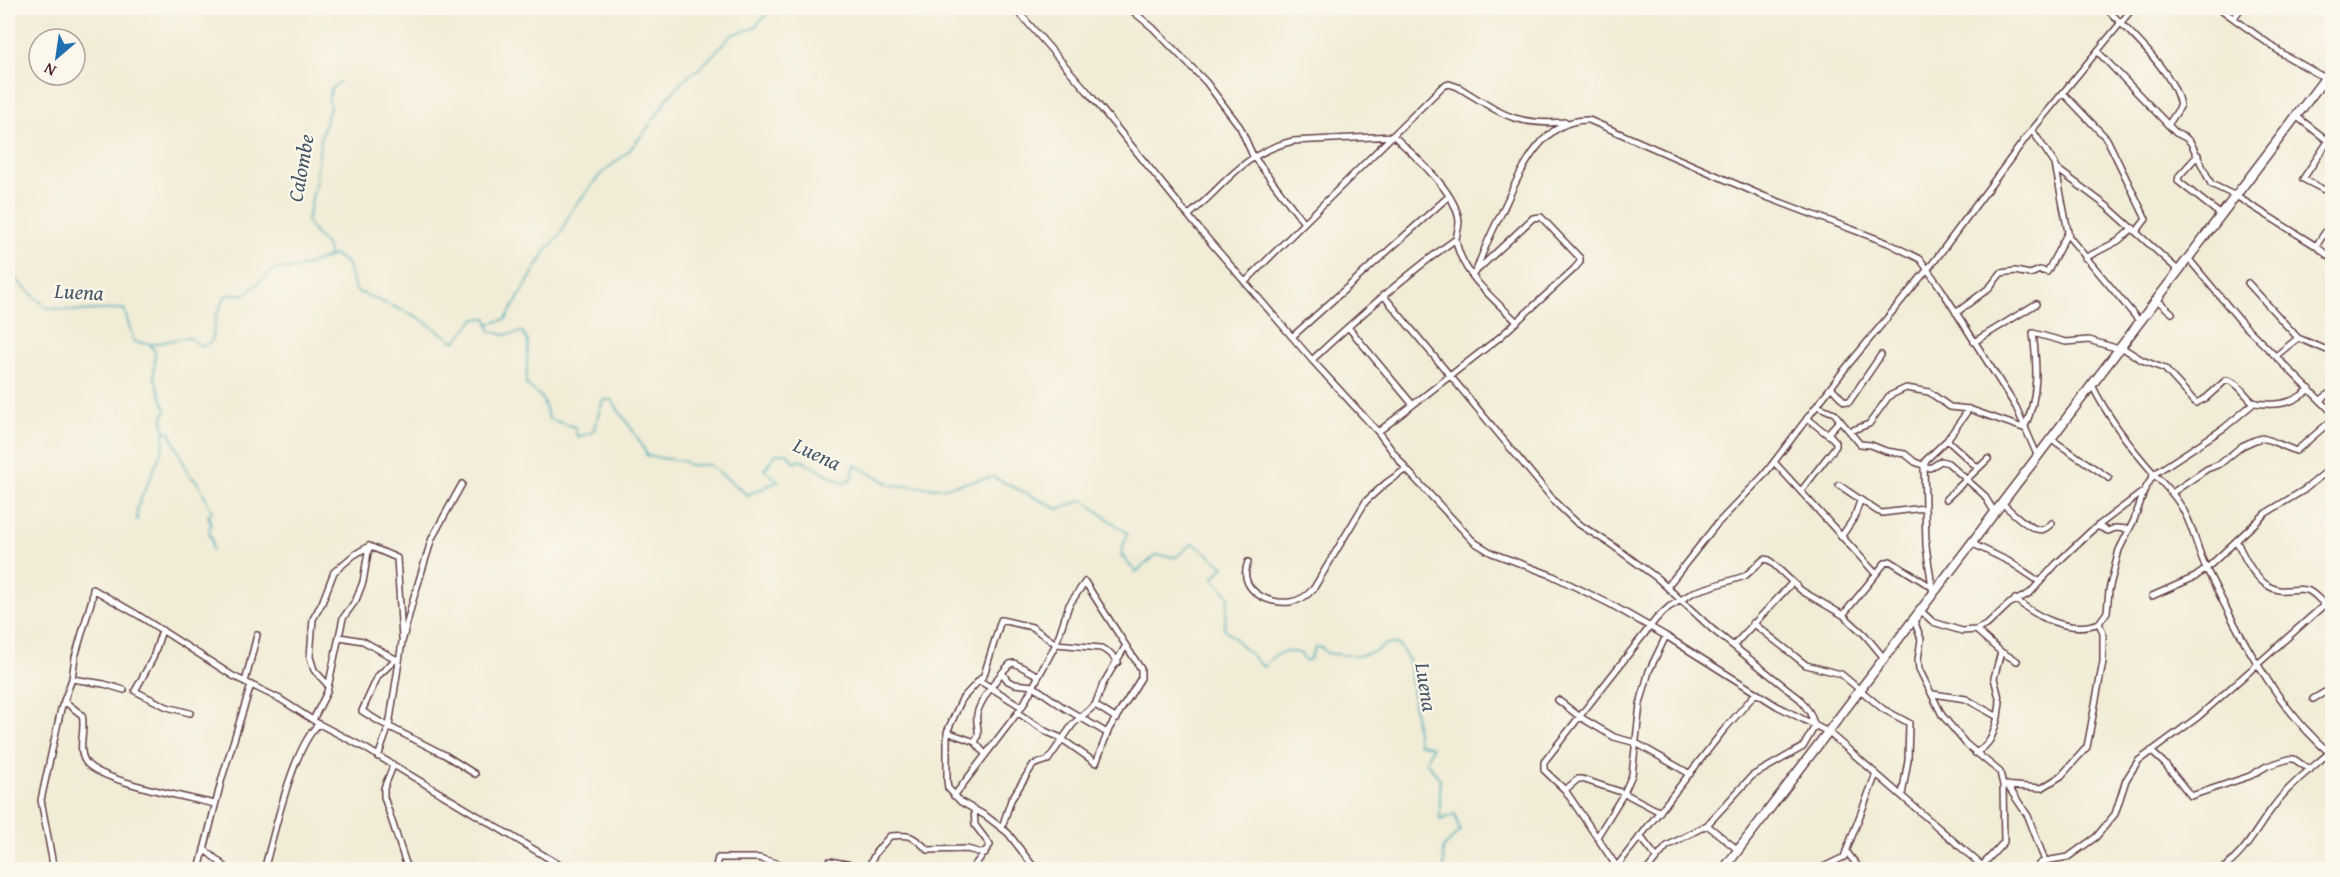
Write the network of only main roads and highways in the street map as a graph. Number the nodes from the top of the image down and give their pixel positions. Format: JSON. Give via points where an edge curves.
{"nodes":[{"id":1,"x":2332,"y":69,"type":"edge"},
{"id":2,"x":1723,"y":870,"type":"edge"}],
"edges":[{"from":1,"to":2,"type":"main road","via":[[1995,513],[1931,590],[1920,610]]}]}
